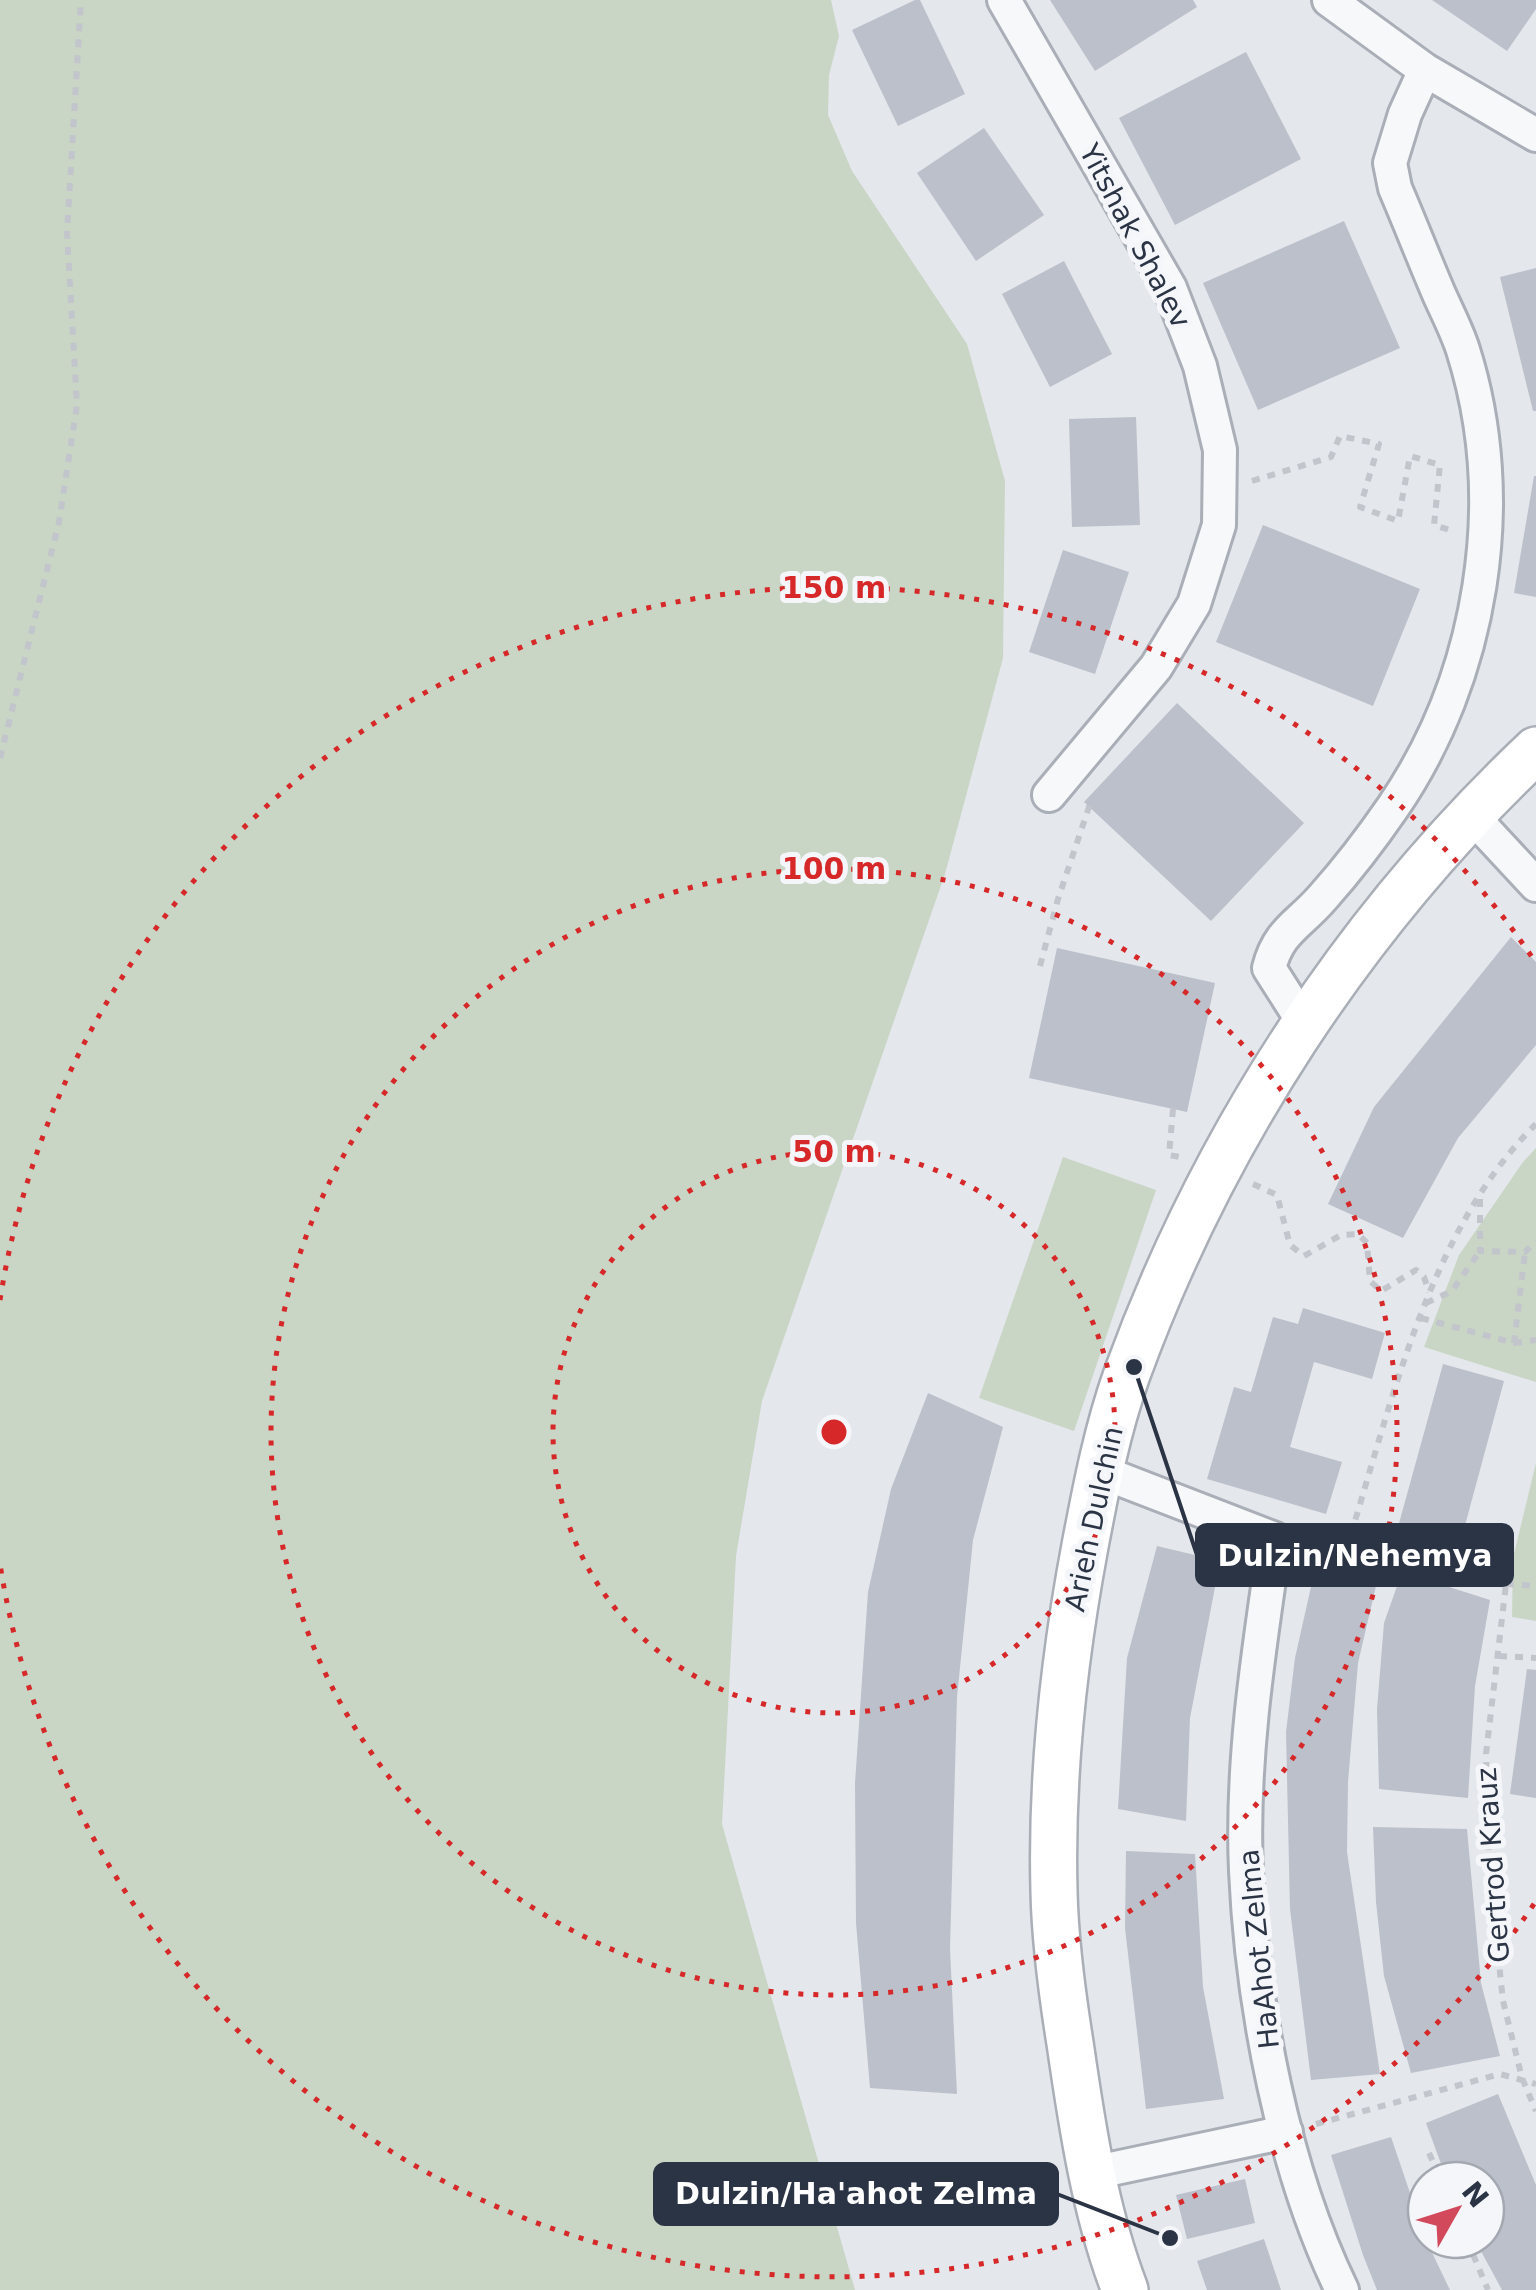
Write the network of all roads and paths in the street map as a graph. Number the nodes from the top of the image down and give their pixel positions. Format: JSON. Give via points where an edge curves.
{"nodes":[{"id":1,"x":81,"y":0,"type":"edge"},
{"id":2,"x":1004,"y":0,"type":"edge"},
{"id":3,"x":1328,"y":0,"type":"edge"},
{"id":4,"x":1425,"y":70,"type":"junction"},
{"id":5,"x":1536,"y":135,"type":"edge"},
{"id":6,"x":1219,"y":492,"type":"junction"},
{"id":7,"x":1485,"y":539,"type":"junction"},
{"id":8,"x":1536,"y":750,"type":"edge"},
{"id":9,"x":0,"y":758,"type":"edge"},
{"id":10,"x":1049,"y":795,"type":"dead end"},
{"id":11,"x":1470,"y":814,"type":"junction"},
{"id":12,"x":1072,"y":863,"type":"dead end"},
{"id":13,"x":1536,"y":885,"type":"edge"},
{"id":14,"x":1040,"y":966,"type":"dead end"},
{"id":15,"x":1304,"y":1023,"type":"junction"},
{"id":16,"x":1174,"y":1109,"type":"dead end"},
{"id":17,"x":1536,"y":1124,"type":"edge"},
{"id":18,"x":1170,"y":1146,"type":"dead end"},
{"id":19,"x":1220,"y":1168,"type":"junction"},
{"id":20,"x":1480,"y":1194,"type":"junction"},
{"id":21,"x":1536,"y":1241,"type":"edge"},
{"id":22,"x":1480,"y":1251,"type":"junction"},
{"id":23,"x":1525,"y":1252,"type":"junction"},
{"id":24,"x":1430,"y":1294,"type":"junction"},
{"id":25,"x":1426,"y":1304,"type":"junction"},
{"id":26,"x":1421,"y":1318,"type":"junction"},
{"id":27,"x":1536,"y":1340,"type":"edge"},
{"id":28,"x":1514,"y":1343,"type":"junction"},
{"id":29,"x":1099,"y":1471,"type":"junction"},
{"id":30,"x":1275,"y":1539,"type":"junction"},
{"id":31,"x":1346,"y":1550,"type":"junction"},
{"id":32,"x":1506,"y":1584,"type":"junction"},
{"id":33,"x":1536,"y":1586,"type":"edge"},
{"id":34,"x":1499,"y":1656,"type":"junction"},
{"id":35,"x":1536,"y":1658,"type":"edge"},
{"id":36,"x":1522,"y":2078,"type":"junction"},
{"id":37,"x":1536,"y":2084,"type":"edge"},
{"id":38,"x":1536,"y":2110,"type":"edge"},
{"id":39,"x":1286,"y":2132,"type":"junction"},
{"id":40,"x":1429,"y":2154,"type":"dead end"},
{"id":41,"x":1432,"y":2160,"type":"edge"},
{"id":42,"x":1092,"y":2173,"type":"junction"},
{"id":43,"x":1475,"y":2260,"type":"edge"},
{"id":44,"x":1125,"y":2290,"type":"edge"},
{"id":45,"x":1342,"y":2290,"type":"edge"},
{"id":46,"x":1488,"y":2290,"type":"edge"}],
"edges":[{"from":1,"to":9,"type":"path","via":[[67,233],[78,405],[59,522]]},
{"from":2,"to":6,"type":"street","name":"Yitshak Shalev","via":[[1170,288],[1200,366],[1220,450]]},
{"from":3,"to":4,"type":"street"},
{"from":4,"to":5,"type":"street"},
{"from":4,"to":7,"type":"street","via":[[1390,164],[1462,348],[1480,414]]},
{"from":6,"to":7,"type":"path","via":[[1331,457],[1340,436],[1380,444],[1360,507],[1398,521],[1410,456],[1440,465],[1434,525]]},
{"from":6,"to":10,"type":"street","name":"Yitshak Shalev","via":[[1218,525],[1194,604],[1156,666]]},
{"from":7,"to":15,"type":"street","via":[[1458,678],[1414,776],[1374,835],[1275,944],[1269,968]]},
{"from":8,"to":11,"type":"street","name":"Arieh Dulchin"},
{"from":11,"to":13,"type":"street"},
{"from":11,"to":15,"type":"street","name":"Arieh Dulchin","via":[[1369,933]]},
{"from":12,"to":14,"type":"path"},
{"from":15,"to":19,"type":"street","name":"Arieh Dulchin"},
{"from":16,"to":18,"type":"path"},
{"from":17,"to":20,"type":"path"},
{"from":19,"to":24,"type":"path","via":[[1277,1195],[1290,1245],[1304,1256],[1340,1235],[1358,1234],[1367,1243],[1370,1281],[1382,1290],[1416,1270]]},
{"from":19,"to":29,"type":"street","name":"Arieh Dulchin","via":[[1127,1376]]},
{"from":20,"to":22,"type":"path"},
{"from":20,"to":24,"type":"path"},
{"from":21,"to":23,"type":"path"},
{"from":22,"to":23,"type":"path"},
{"from":22,"to":25,"type":"path","via":[[1452,1291]]},
{"from":23,"to":28,"type":"path"},
{"from":24,"to":25,"type":"path"},
{"from":25,"to":26,"type":"path"},
{"from":26,"to":28,"type":"path"},
{"from":26,"to":31,"type":"path"},
{"from":27,"to":28,"type":"path"},
{"from":29,"to":30,"type":"street"},
{"from":29,"to":42,"type":"street","name":"Arieh Dulchin","via":[[1064,1693],[1054,1891],[1061,1981]]},
{"from":30,"to":31,"type":"path"},
{"from":30,"to":39,"type":"street","name":"HaAhot Zelma","via":[[1254,1699],[1246,1870]]},
{"from":31,"to":32,"type":"path","via":[[1485,1571]]},
{"from":32,"to":33,"type":"path"},
{"from":32,"to":34,"type":"path","name":"Gertrod Krauz"},
{"from":34,"to":35,"type":"path"},
{"from":34,"to":36,"type":"path","name":"Gertrod Krauz","via":[[1486,1754],[1488,1870],[1504,2001]]},
{"from":36,"to":37,"type":"path"},
{"from":36,"to":38,"type":"path","name":"Gertrod Krauz"},
{"from":36,"to":39,"type":"path","via":[[1500,2074]]},
{"from":39,"to":42,"type":"street"},
{"from":39,"to":45,"type":"street","name":"HaAhot Zelma"},
{"from":40,"to":41,"type":"path"},
{"from":42,"to":44,"type":"street","name":"Arieh Dulchin"},
{"from":43,"to":46,"type":"path"}]}
